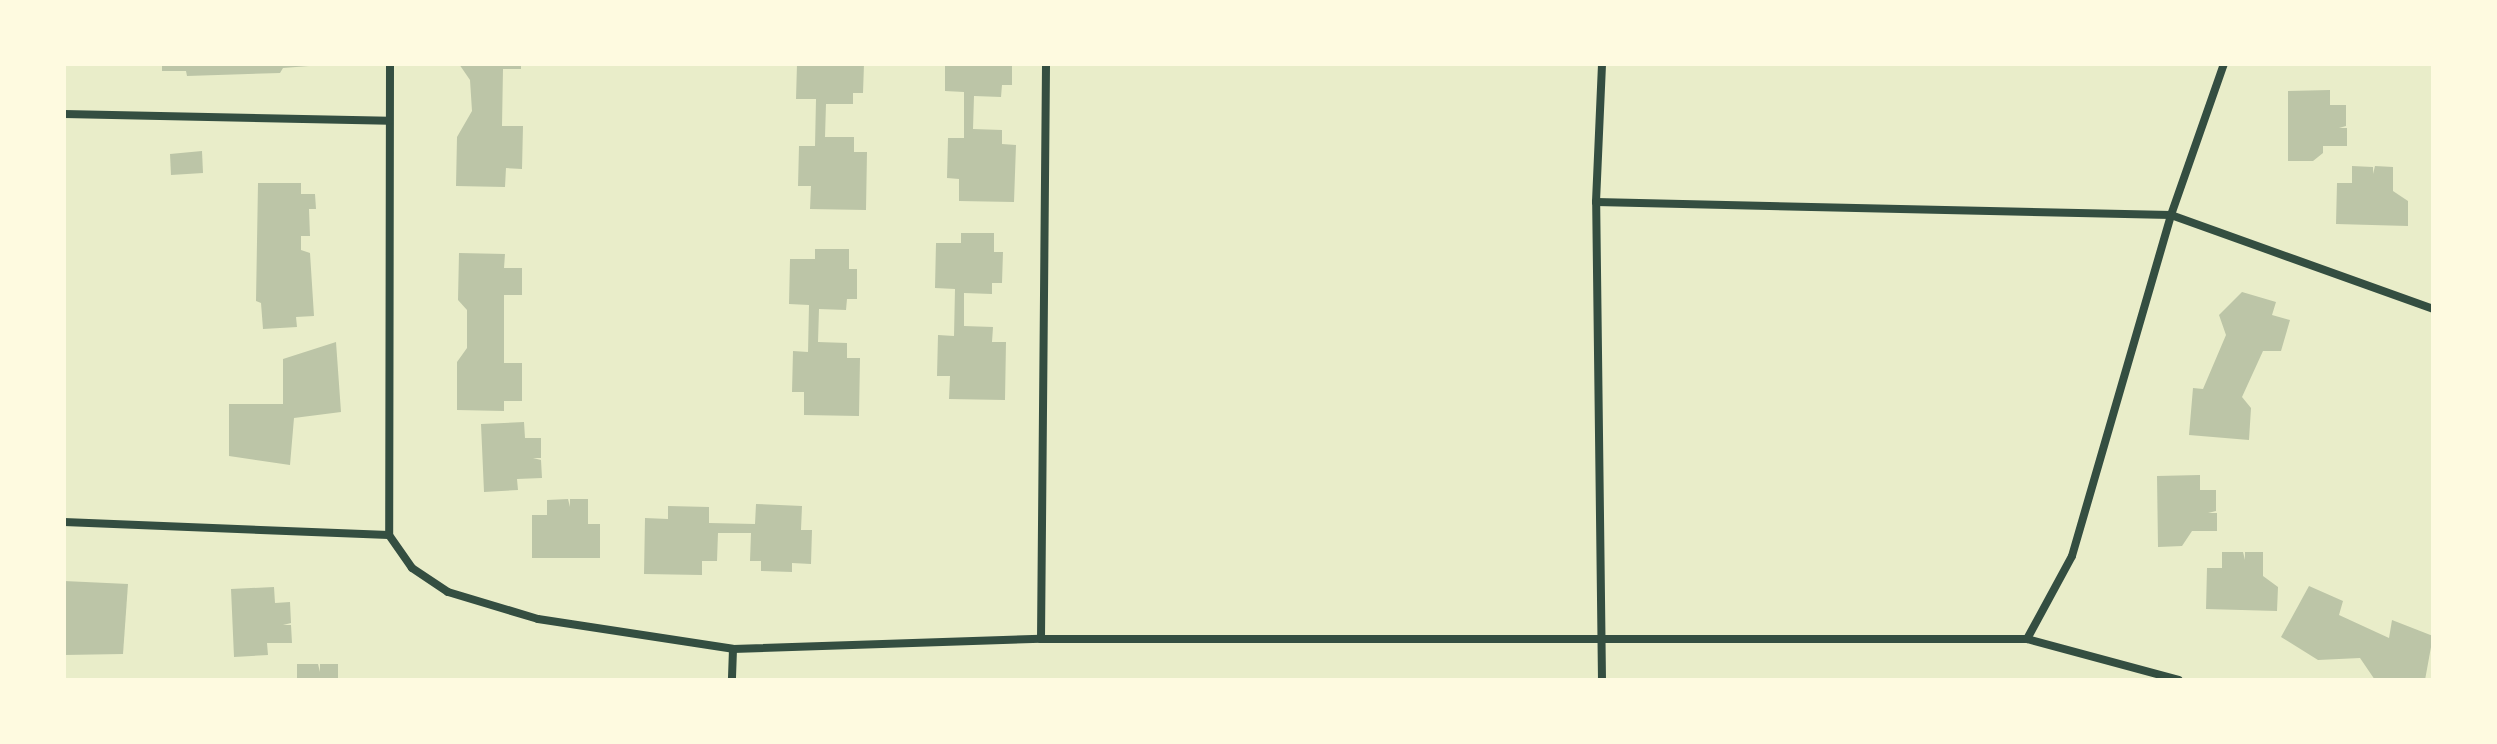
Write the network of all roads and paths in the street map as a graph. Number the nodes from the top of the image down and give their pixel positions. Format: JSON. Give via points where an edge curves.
{"nodes":[{"id":1,"x":390,"y":64,"type":"edge"},
{"id":2,"x":1046,"y":64,"type":"edge"},
{"id":3,"x":1602,"y":64,"type":"edge"},
{"id":4,"x":2224,"y":64,"type":"edge"},
{"id":5,"x":64,"y":114,"type":"edge"},
{"id":6,"x":389,"y":121,"type":"junction"},
{"id":7,"x":1596,"y":202,"type":"junction"},
{"id":8,"x":2171,"y":215,"type":"junction"},
{"id":9,"x":2433,"y":309,"type":"edge"},
{"id":10,"x":64,"y":522,"type":"edge"},
{"id":11,"x":389,"y":535,"type":"junction"},
{"id":12,"x":1041,"y":639,"type":"junction"},
{"id":13,"x":2027,"y":639,"type":"junction"},
{"id":14,"x":1603,"y":642,"type":"junction"},
{"id":15,"x":733,"y":649,"type":"junction"},
{"id":16,"x":732,"y":680,"type":"edge"},
{"id":17,"x":1602,"y":680,"type":"edge"},
{"id":18,"x":2179,"y":680,"type":"edge"}],
"edges":[{"from":1,"to":6,"type":"street"},
{"from":2,"to":12,"type":"street"},
{"from":3,"to":7,"type":"street"},
{"from":4,"to":8,"type":"street"},
{"from":5,"to":6,"type":"street"},
{"from":6,"to":11,"type":"street"},
{"from":7,"to":8,"type":"street"},
{"from":7,"to":14,"type":"street"},
{"from":8,"to":9,"type":"street"},
{"from":8,"to":13,"type":"street","via":[[2085,519],[2054,596]]},
{"from":10,"to":11,"type":"street"},
{"from":11,"to":15,"type":"street","via":[[412,568],[448,592],[538,619]]},
{"from":12,"to":14,"type":"street"},
{"from":12,"to":15,"type":"street"},
{"from":13,"to":14,"type":"street"},
{"from":13,"to":18,"type":"street"},
{"from":14,"to":17,"type":"street"},
{"from":15,"to":16,"type":"street"}]}
